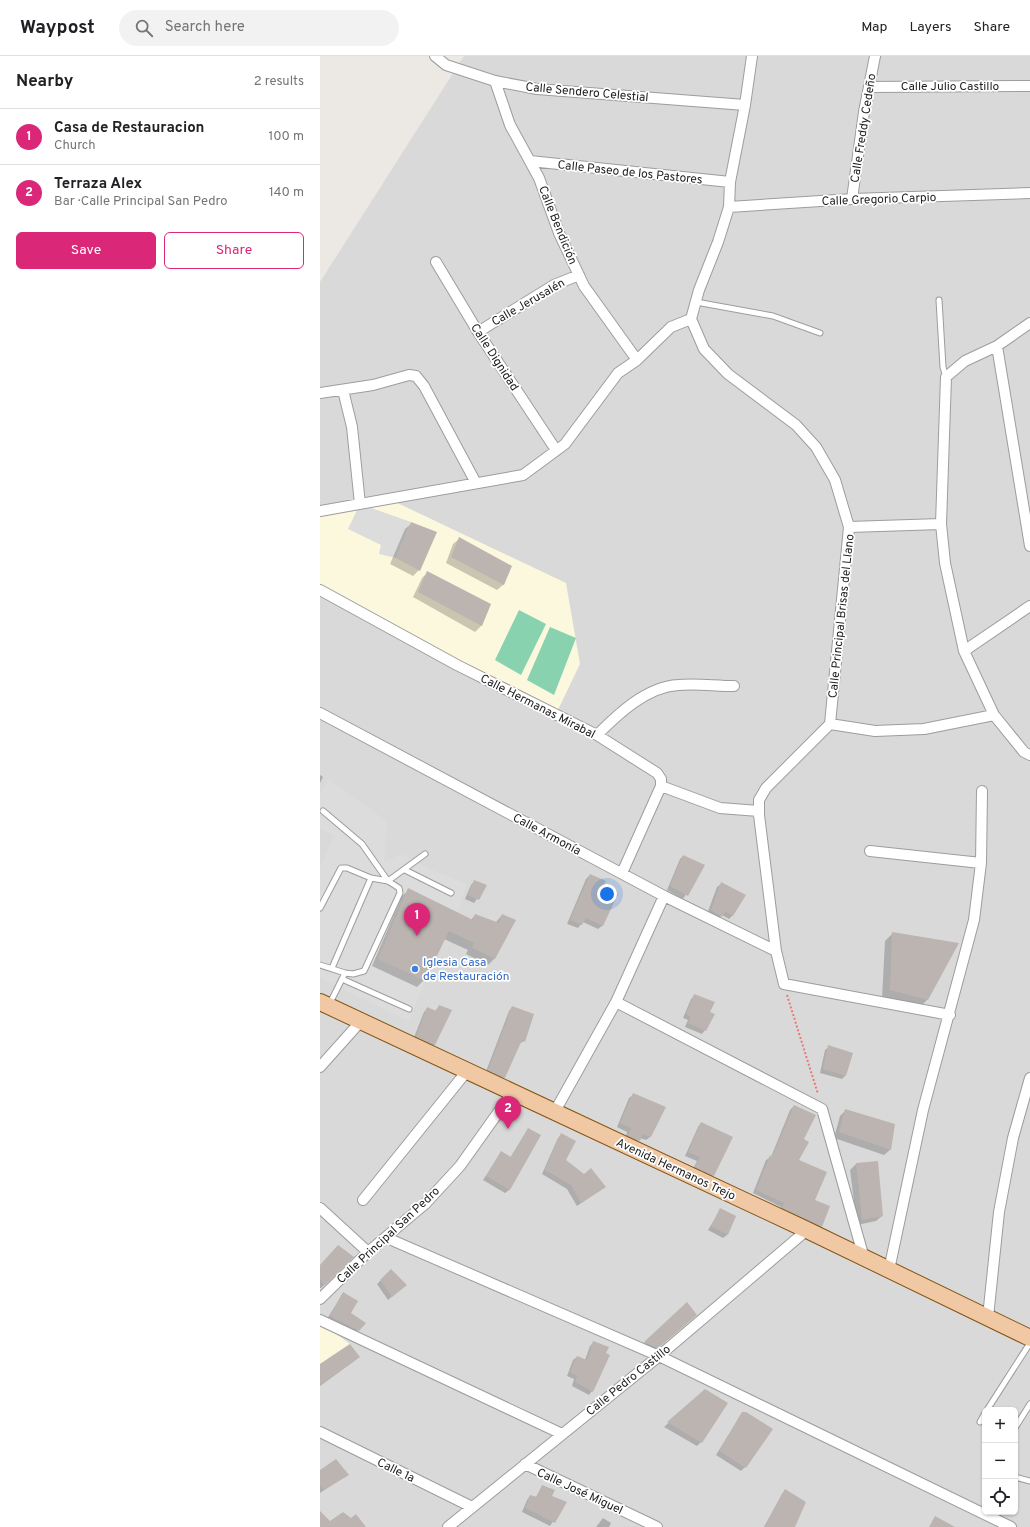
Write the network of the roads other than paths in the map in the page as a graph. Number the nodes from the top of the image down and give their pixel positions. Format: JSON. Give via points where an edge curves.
{"nodes":[{"id":1,"x":435,"y":56,"type":"edge"},
{"id":2,"x":752,"y":56,"type":"edge"},
{"id":3,"x":875,"y":56,"type":"edge"},
{"id":4,"x":495,"y":81,"type":"junction"},
{"id":5,"x":1030,"y":86,"type":"edge"},
{"id":6,"x":869,"y":87,"type":"junction"},
{"id":7,"x":745,"y":105,"type":"junction"},
{"id":8,"x":530,"y":161,"type":"junction"},
{"id":9,"x":730,"y":182,"type":"junction"},
{"id":10,"x":1030,"y":193,"type":"edge"},
{"id":11,"x":852,"y":199,"type":"junction"},
{"id":12,"x":729,"y":207,"type":"junction"},
{"id":13,"x":436,"y":262,"type":"dead end"},
{"id":14,"x":579,"y":275,"type":"junction"},
{"id":15,"x":939,"y":300,"type":"dead end"},
{"id":16,"x":696,"y":302,"type":"junction"},
{"id":17,"x":691,"y":319,"type":"junction"},
{"id":18,"x":1030,"y":323,"type":"edge"},
{"id":19,"x":478,"y":332,"type":"junction"},
{"id":20,"x":820,"y":333,"type":"dead end"},
{"id":21,"x":997,"y":346,"type":"junction"},
{"id":22,"x":637,"y":360,"type":"junction"},
{"id":23,"x":946,"y":377,"type":"junction"},
{"id":24,"x":342,"y":390,"type":"junction"},
{"id":25,"x":320,"y":393,"type":"edge"},
{"id":26,"x":556,"y":450,"type":"junction"},
{"id":27,"x":476,"y":483,"type":"junction"},
{"id":28,"x":360,"y":504,"type":"junction"},
{"id":29,"x":320,"y":511,"type":"edge"},
{"id":30,"x":941,"y":524,"type":"junction"},
{"id":31,"x":850,"y":527,"type":"junction"},
{"id":32,"x":1030,"y":546,"type":"edge"},
{"id":33,"x":320,"y":590,"type":"edge"},
{"id":34,"x":1030,"y":606,"type":"edge"},
{"id":35,"x":964,"y":651,"type":"junction"},
{"id":36,"x":734,"y":686,"type":"dead end"},
{"id":37,"x":320,"y":713,"type":"edge"},
{"id":38,"x":994,"y":715,"type":"junction"},
{"id":39,"x":830,"y":724,"type":"junction"},
{"id":40,"x":597,"y":735,"type":"junction"},
{"id":41,"x":1030,"y":755,"type":"edge"},
{"id":42,"x":661,"y":786,"type":"junction"},
{"id":43,"x":982,"y":791,"type":"dead end"},
{"id":44,"x":323,"y":811,"type":"dead end"},
{"id":45,"x":759,"y":811,"type":"junction"},
{"id":46,"x":870,"y":851,"type":"dead end"},
{"id":47,"x":425,"y":854,"type":"dead end"},
{"id":48,"x":981,"y":863,"type":"junction"},
{"id":49,"x":405,"y":870,"type":"junction"},
{"id":50,"x":622,"y":873,"type":"junction"},
{"id":51,"x":371,"y":878,"type":"junction"},
{"id":52,"x":388,"y":882,"type":"junction"},
{"id":53,"x":451,"y":893,"type":"dead end"},
{"id":54,"x":664,"y":896,"type":"junction"},
{"id":55,"x":320,"y":908,"type":"edge"},
{"id":56,"x":776,"y":951,"type":"junction"},
{"id":57,"x":320,"y":965,"type":"edge"},
{"id":58,"x":332,"y":968,"type":"junction"},
{"id":59,"x":345,"y":973,"type":"junction"},
{"id":60,"x":342,"y":979,"type":"junction"},
{"id":61,"x":616,"y":1002,"type":"junction"},
{"id":62,"x":324,"y":1004,"type":"edge"},
{"id":63,"x":410,"y":1009,"type":"dead end"},
{"id":64,"x":950,"y":1015,"type":"junction"},
{"id":65,"x":362,"y":1020,"type":"junction"},
{"id":66,"x":320,"y":1067,"type":"edge"},
{"id":67,"x":467,"y":1071,"type":"junction"},
{"id":68,"x":1030,"y":1081,"type":"edge"},
{"id":69,"x":512,"y":1093,"type":"junction"},
{"id":70,"x":554,"y":1113,"type":"junction"},
{"id":71,"x":364,"y":1200,"type":"dead end"},
{"id":72,"x":320,"y":1208,"type":"edge"},
{"id":73,"x":807,"y":1230,"type":"junction"},
{"id":74,"x":387,"y":1238,"type":"junction"},
{"id":75,"x":368,"y":1252,"type":"junction"},
{"id":76,"x":864,"y":1258,"type":"junction"},
{"id":77,"x":889,"y":1270,"type":"junction"},
{"id":78,"x":320,"y":1299,"type":"edge"},
{"id":79,"x":988,"y":1317,"type":"junction"},
{"id":80,"x":320,"y":1320,"type":"edge"},
{"id":81,"x":1030,"y":1338,"type":"edge"},
{"id":82,"x":659,"y":1356,"type":"junction"},
{"id":83,"x":1030,"y":1404,"type":"edge"},
{"id":84,"x":989,"y":1407,"type":"edge"},
{"id":85,"x":982,"y":1418,"type":"edge"},
{"id":86,"x":980,"y":1422,"type":"dead end"},
{"id":87,"x":1018,"y":1423,"type":"edge"},
{"id":88,"x":320,"y":1432,"type":"edge"},
{"id":89,"x":562,"y":1434,"type":"junction"},
{"id":90,"x":525,"y":1464,"type":"junction"},
{"id":91,"x":1018,"y":1478,"type":"edge"},
{"id":92,"x":1030,"y":1481,"type":"edge"},
{"id":93,"x":472,"y":1507,"type":"junction"},
{"id":94,"x":448,"y":1527,"type":"edge"},
{"id":95,"x":657,"y":1527,"type":"edge"},
{"id":96,"x":1011,"y":1527,"type":"edge"}],
"edges":[{"from":1,"to":4,"type":"street","name":"Calle Sendero Celestial","via":[[446,65]]},
{"from":2,"to":7,"type":"street"},
{"from":3,"to":6,"type":"street","name":"Calle Freddy Cedeño"},
{"from":4,"to":7,"type":"street","name":"Calle Sendero Celestial","via":[[537,89]]},
{"from":4,"to":8,"type":"street","name":"Calle Bendición","via":[[510,125]]},
{"from":5,"to":6,"type":"street","name":"Calle Julio Castillo"},
{"from":6,"to":11,"type":"street","name":"Calle Freddy Cedeño"},
{"from":7,"to":9,"type":"street"},
{"from":8,"to":9,"type":"street","name":"Calle Paseo de los Pastores"},
{"from":8,"to":14,"type":"street","name":"Calle Bendición"},
{"from":9,"to":12,"type":"street"},
{"from":10,"to":11,"type":"street","name":"Calle Gregorio Carpio"},
{"from":11,"to":12,"type":"street","name":"Calle Gregorio Carpio"},
{"from":12,"to":16,"type":"street"},
{"from":13,"to":19,"type":"street","name":"Calle Dignidad"},
{"from":14,"to":19,"type":"street","name":"Calle Jerusalén","via":[[554,285]]},
{"from":14,"to":22,"type":"street","name":"Calle Bendición","via":[[584,286]]},
{"from":15,"to":23,"type":"lane","via":[[943,367]]},
{"from":16,"to":17,"type":"street"},
{"from":16,"to":20,"type":"lane","via":[[773,316]]},
{"from":17,"to":22,"type":"street","via":[[671,327]]},
{"from":17,"to":31,"type":"street","name":"Calle Principal Brisas del Llano","via":[[704,348],[728,374],[796,425],[816,447],[835,480]]},
{"from":18,"to":21,"type":"street"},
{"from":19,"to":26,"type":"street","name":"Calle Dignidad"},
{"from":21,"to":23,"type":"street","via":[[965,361]]},
{"from":21,"to":32,"type":"street"},
{"from":22,"to":26,"type":"street","via":[[618,373],[565,444]]},
{"from":23,"to":30,"type":"street"},
{"from":24,"to":25,"type":"street"},
{"from":24,"to":27,"type":"street","via":[[373,386],[410,375],[416,376],[424,386]]},
{"from":24,"to":28,"type":"street","via":[[352,426]]},
{"from":26,"to":27,"type":"street","via":[[523,475]]},
{"from":27,"to":28,"type":"street"},
{"from":28,"to":29,"type":"street"},
{"from":30,"to":31,"type":"street"},
{"from":30,"to":35,"type":"street","via":[[945,563]]},
{"from":31,"to":39,"type":"street","name":"Calle Principal Brisas del Llano"},
{"from":33,"to":40,"type":"street","name":"Calle Hermanas Mirabal","via":[[457,665]]},
{"from":34,"to":35,"type":"street"},
{"from":35,"to":38,"type":"street"},
{"from":36,"to":40,"type":"street","via":[[676,684],[663,688],[631,704]]},
{"from":37,"to":50,"type":"street","name":"Calle Armonía"},
{"from":38,"to":39,"type":"street","via":[[924,729],[875,731]]},
{"from":38,"to":41,"type":"street","via":[[1024,752]]},
{"from":39,"to":45,"type":"street","via":[[766,788],[759,800]]},
{"from":40,"to":42,"type":"street","name":"Calle Hermanas Mirabal","via":[[657,773],[661,779]]},
{"from":42,"to":45,"type":"street","via":[[720,808]]},
{"from":42,"to":50,"type":"street"},
{"from":43,"to":48,"type":"street"},
{"from":44,"to":52,"type":"lane","via":[[362,844]]},
{"from":45,"to":56,"type":"street"},
{"from":46,"to":48,"type":"street"},
{"from":47,"to":49,"type":"lane"},
{"from":48,"to":64,"type":"street","via":[[974,920]]},
{"from":49,"to":52,"type":"lane"},
{"from":49,"to":53,"type":"lane"},
{"from":50,"to":54,"type":"street","name":"Calle Armonía"},
{"from":51,"to":52,"type":"lane"},
{"from":51,"to":55,"type":"lane","via":[[349,868],[341,868]]},
{"from":51,"to":58,"type":"lane"},
{"from":52,"to":59,"type":"lane","via":[[398,887],[400,893],[370,959],[364,971]]},
{"from":54,"to":56,"type":"street","name":"Calle Armonía"},
{"from":54,"to":61,"type":"street"},
{"from":56,"to":64,"type":"street","via":[[784,984]]},
{"from":57,"to":58,"type":"lane"},
{"from":58,"to":59,"type":"lane"},
{"from":59,"to":60,"type":"lane"},
{"from":60,"to":62,"type":"lane"},
{"from":60,"to":63,"type":"lane"},
{"from":61,"to":70,"type":"street"},
{"from":61,"to":76,"type":"street","via":[[822,1109]]},
{"from":62,"to":65,"type":"main road","name":"Avenida Hermanos Trejo"},
{"from":64,"to":77,"type":"street","via":[[923,1110]]},
{"from":65,"to":66,"type":"street"},
{"from":65,"to":67,"type":"main road","name":"Avenida Hermanos Trejo"},
{"from":67,"to":69,"type":"main road","name":"Avenida Hermanos Trejo"},
{"from":67,"to":71,"type":"street"},
{"from":68,"to":79,"type":"street","via":[[1013,1138],[999,1212]]},
{"from":69,"to":70,"type":"main road","name":"Avenida Hermanos Trejo"},
{"from":69,"to":74,"type":"street","name":"Calle Principal San Pedro","via":[[460,1166],[425,1204]]},
{"from":70,"to":73,"type":"main road","name":"Avenida Hermanos Trejo"},
{"from":72,"to":75,"type":"street"},
{"from":73,"to":76,"type":"main road","name":"Avenida Hermanos Trejo"},
{"from":73,"to":82,"type":"street","name":"Calle Pedro Castillo"},
{"from":74,"to":75,"type":"street","name":"Calle Principal San Pedro"},
{"from":74,"to":82,"type":"street"},
{"from":75,"to":78,"type":"street","name":"Calle Principal San Pedro"},
{"from":76,"to":77,"type":"main road","name":"Avenida Hermanos Trejo"},
{"from":77,"to":79,"type":"main road","name":"Avenida Hermanos Trejo"},
{"from":79,"to":81,"type":"main road","name":"Avenida Hermanos Trejo"},
{"from":80,"to":89,"type":"street"},
{"from":81,"to":84,"type":"lane"},
{"from":82,"to":89,"type":"street","name":"Calle Pedro Castillo"},
{"from":82,"to":96,"type":"street"},
{"from":83,"to":87,"type":"lane"},
{"from":85,"to":86,"type":"lane"},
{"from":88,"to":93,"type":"street","name":"Calle 1a"},
{"from":89,"to":90,"type":"street","name":"Calle Pedro Castillo"},
{"from":90,"to":93,"type":"street","name":"Calle Pedro Castillo"},
{"from":90,"to":95,"type":"street","name":"Calle José Miguel"},
{"from":91,"to":92,"type":"lane"},
{"from":93,"to":94,"type":"street","name":"Calle Pedro Castillo"}]}
